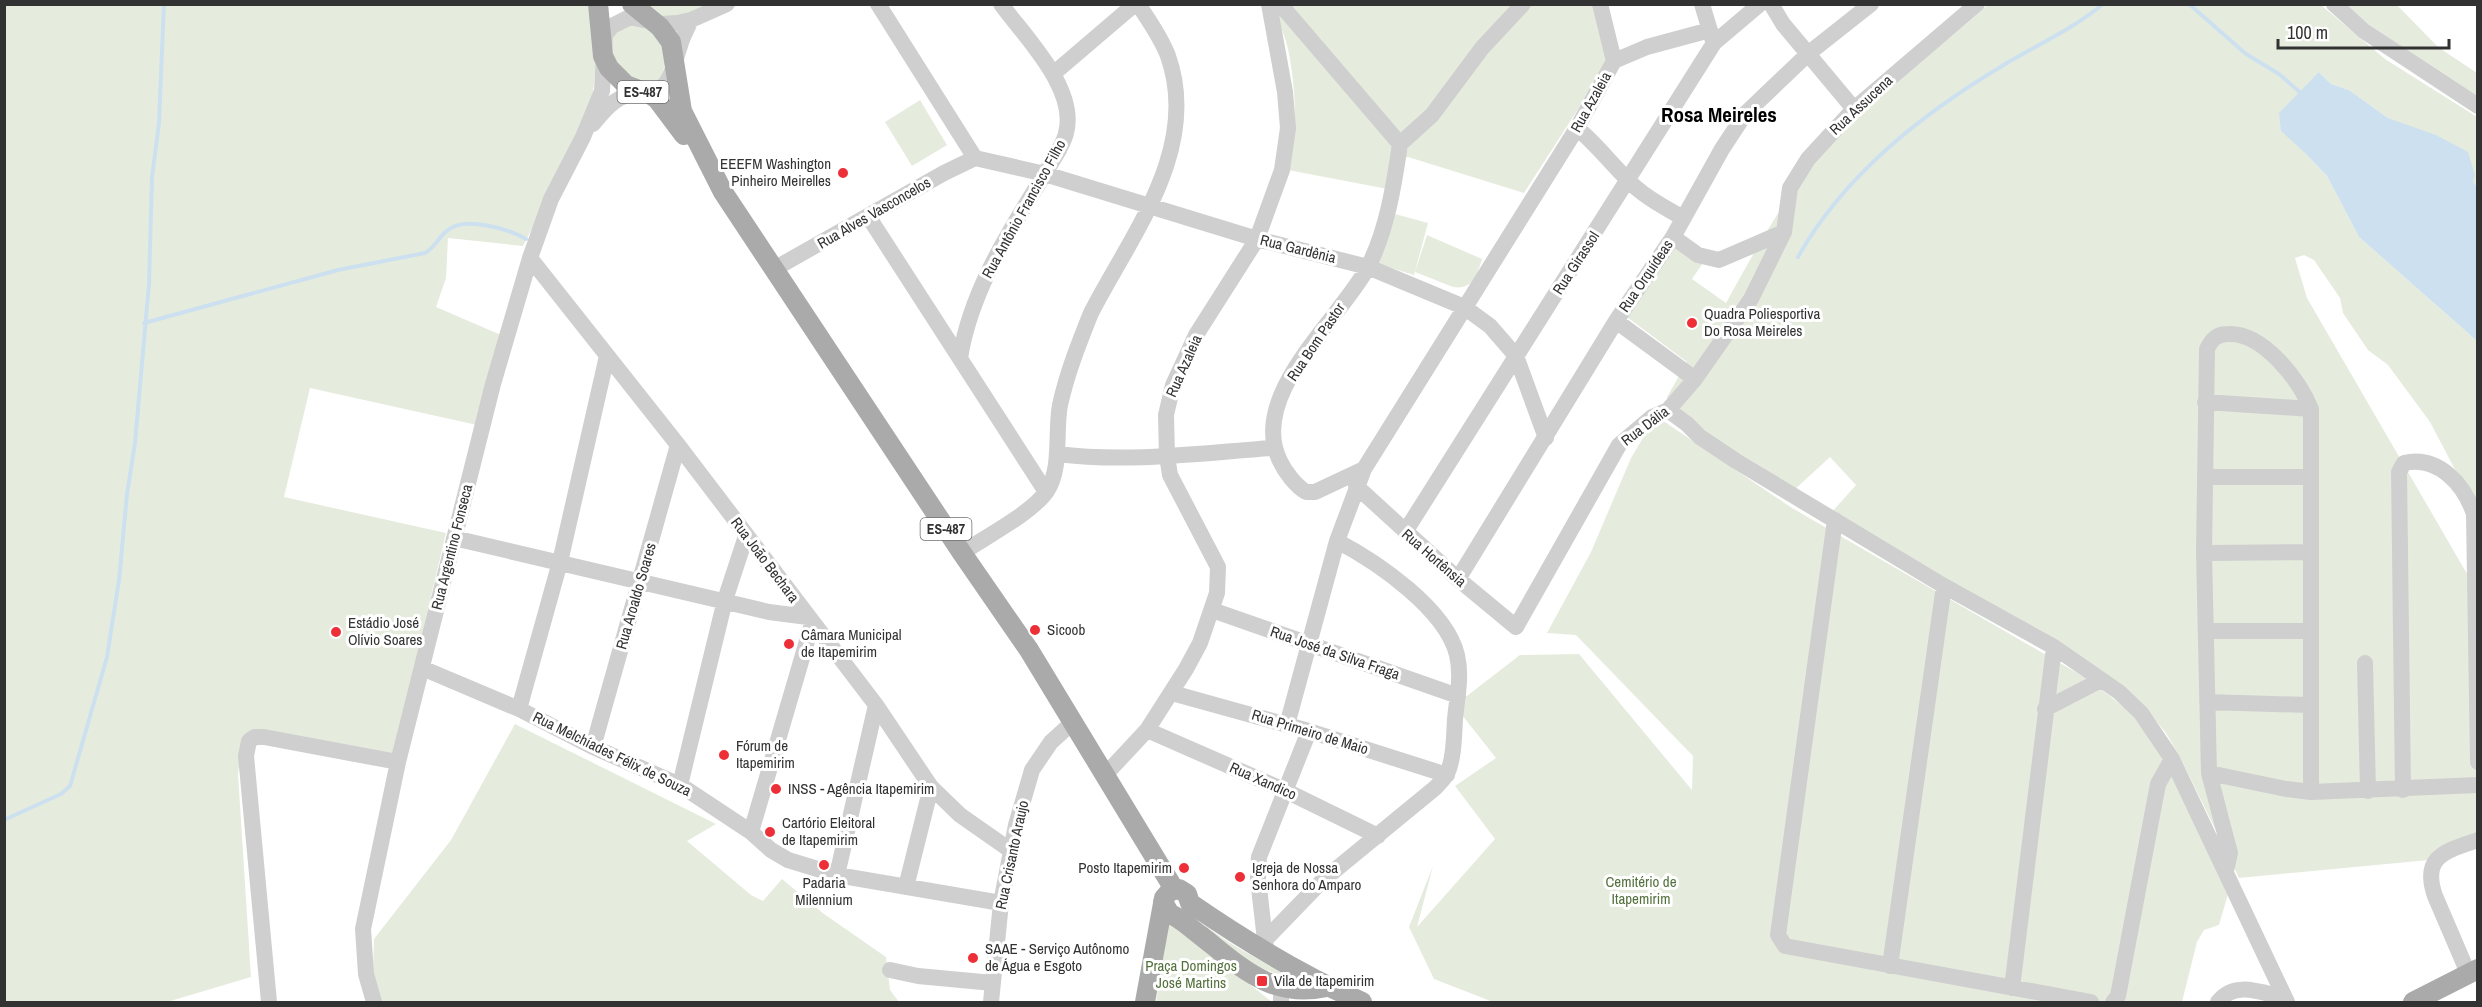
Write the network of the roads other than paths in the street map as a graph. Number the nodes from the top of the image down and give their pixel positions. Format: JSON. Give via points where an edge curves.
{"nodes":[{"id":1,"x":598,"y":4,"type":"edge"},
{"id":2,"x":632,"y":4,"type":"edge"},
{"id":3,"x":727,"y":4,"type":"edge"},
{"id":4,"x":879,"y":4,"type":"edge"},
{"id":5,"x":1001,"y":4,"type":"edge"},
{"id":6,"x":1137,"y":4,"type":"edge"},
{"id":7,"x":1269,"y":4,"type":"edge"},
{"id":8,"x":1280,"y":4,"type":"edge"},
{"id":9,"x":1523,"y":4,"type":"edge"},
{"id":10,"x":1600,"y":4,"type":"edge"},
{"id":11,"x":1702,"y":4,"type":"edge"},
{"id":12,"x":1760,"y":4,"type":"edge"},
{"id":13,"x":1771,"y":4,"type":"edge"},
{"id":14,"x":1871,"y":4,"type":"edge"},
{"id":15,"x":1977,"y":4,"type":"edge"},
{"id":16,"x":2334,"y":4,"type":"edge"},
{"id":17,"x":691,"y":20,"type":"junction"},
{"id":18,"x":652,"y":21,"type":"junction"},
{"id":19,"x":1712,"y":37,"type":"junction"},
{"id":20,"x":1809,"y":53,"type":"junction"},
{"id":21,"x":603,"y":56,"type":"junction"},
{"id":22,"x":1614,"y":61,"type":"junction"},
{"id":23,"x":675,"y":64,"type":"junction"},
{"id":24,"x":1053,"y":74,"type":"junction"},
{"id":25,"x":650,"y":94,"type":"junction"},
{"id":26,"x":2478,"y":106,"type":"edge"},
{"id":27,"x":1854,"y":109,"type":"junction"},
{"id":28,"x":1577,"y":128,"type":"junction"},
{"id":29,"x":583,"y":137,"type":"junction"},
{"id":30,"x":1400,"y":144,"type":"junction"},
{"id":31,"x":975,"y":158,"type":"junction"},
{"id":32,"x":712,"y":173,"type":"junction"},
{"id":33,"x":1045,"y":174,"type":"junction"},
{"id":34,"x":1627,"y":180,"type":"junction"},
{"id":35,"x":1149,"y":204,"type":"junction"},
{"id":36,"x":868,"y":216,"type":"junction"},
{"id":37,"x":1683,"y":218,"type":"junction"},
{"id":38,"x":1784,"y":232,"type":"junction"},
{"id":39,"x":1673,"y":237,"type":"junction"},
{"id":40,"x":1257,"y":239,"type":"junction"},
{"id":41,"x":530,"y":258,"type":"junction"},
{"id":42,"x":1368,"y":267,"type":"junction"},
{"id":43,"x":774,"y":269,"type":"junction"},
{"id":44,"x":1464,"y":307,"type":"junction"},
{"id":45,"x":1616,"y":321,"type":"junction"},
{"id":46,"x":607,"y":356,"type":"junction"},
{"id":47,"x":1516,"y":356,"type":"junction"},
{"id":48,"x":960,"y":358,"type":"junction"},
{"id":49,"x":1695,"y":380,"type":"junction"},
{"id":50,"x":2205,"y":402,"type":"junction"},
{"id":51,"x":2311,"y":409,"type":"junction"},
{"id":52,"x":1668,"y":410,"type":"junction"},
{"id":53,"x":1546,"y":438,"type":"junction"},
{"id":54,"x":678,"y":445,"type":"junction"},
{"id":55,"x":1273,"y":448,"type":"junction"},
{"id":56,"x":1057,"y":454,"type":"junction"},
{"id":57,"x":1167,"y":456,"type":"junction"},
{"id":58,"x":1364,"y":469,"type":"junction"},
{"id":59,"x":2207,"y":477,"type":"junction"},
{"id":60,"x":2311,"y":477,"type":"junction"},
{"id":61,"x":1356,"y":486,"type":"junction"},
{"id":62,"x":1046,"y":492,"type":"junction"},
{"id":63,"x":1835,"y":520,"type":"junction"},
{"id":64,"x":1405,"y":532,"type":"junction"},
{"id":65,"x":746,"y":536,"type":"junction"},
{"id":66,"x":454,"y":538,"type":"junction"},
{"id":67,"x":1337,"y":541,"type":"junction"},
{"id":68,"x":2309,"y":552,"type":"junction"},
{"id":69,"x":962,"y":553,"type":"junction"},
{"id":70,"x":2205,"y":553,"type":"junction"},
{"id":71,"x":560,"y":562,"type":"junction"},
{"id":72,"x":1458,"y":579,"type":"junction"},
{"id":73,"x":641,"y":581,"type":"junction"},
{"id":74,"x":1944,"y":586,"type":"junction"},
{"id":75,"x":725,"y":600,"type":"junction"},
{"id":76,"x":1212,"y":610,"type":"junction"},
{"id":77,"x":2476,"y":610,"type":"edge"},
{"id":78,"x":810,"y":621,"type":"junction"},
{"id":79,"x":1516,"y":627,"type":"joint"},
{"id":80,"x":2206,"y":631,"type":"junction"},
{"id":81,"x":2311,"y":631,"type":"junction"},
{"id":82,"x":1309,"y":643,"type":"junction"},
{"id":83,"x":2054,"y":647,"type":"junction"},
{"id":84,"x":2365,"y":663,"type":"dead end"},
{"id":85,"x":423,"y":668,"type":"junction"},
{"id":86,"x":2101,"y":680,"type":"junction"},
{"id":87,"x":1172,"y":693,"type":"junction"},
{"id":88,"x":1458,"y":696,"type":"junction"},
{"id":89,"x":2207,"y":702,"type":"junction"},
{"id":90,"x":876,"y":705,"type":"junction"},
{"id":91,"x":2309,"y":705,"type":"junction"},
{"id":92,"x":519,"y":709,"type":"junction"},
{"id":93,"x":2044,"y":709,"type":"junction"},
{"id":94,"x":1072,"y":723,"type":"junction"},
{"id":95,"x":1287,"y":724,"type":"junction"},
{"id":96,"x":1147,"y":730,"type":"junction"},
{"id":97,"x":1309,"y":731,"type":"junction"},
{"id":98,"x":593,"y":747,"type":"junction"},
{"id":99,"x":2477,"y":756,"type":"edge"},
{"id":100,"x":2172,"y":759,"type":"junction"},
{"id":101,"x":398,"y":762,"type":"junction"},
{"id":102,"x":2478,"y":762,"type":"edge"},
{"id":103,"x":2209,"y":773,"type":"junction"},
{"id":104,"x":1105,"y":775,"type":"junction"},
{"id":105,"x":1447,"y":775,"type":"junction"},
{"id":106,"x":680,"y":785,"type":"junction"},
{"id":107,"x":2478,"y":785,"type":"edge"},
{"id":108,"x":931,"y":787,"type":"junction"},
{"id":109,"x":1284,"y":790,"type":"junction"},
{"id":110,"x":2403,"y":790,"type":"junction"},
{"id":111,"x":2368,"y":791,"type":"junction"},
{"id":112,"x":2311,"y":792,"type":"junction"},
{"id":113,"x":751,"y":832,"type":"junction"},
{"id":114,"x":1378,"y":836,"type":"junction"},
{"id":115,"x":2478,"y":840,"type":"edge"},
{"id":116,"x":1010,"y":850,"type":"junction"},
{"id":117,"x":2226,"y":871,"type":"junction"},
{"id":118,"x":837,"y":874,"type":"junction"},
{"id":119,"x":906,"y":887,"type":"junction"},
{"id":120,"x":1170,"y":902,"type":"junction"},
{"id":121,"x":1001,"y":903,"type":"junction"},
{"id":122,"x":1266,"y":947,"type":"junction"},
{"id":123,"x":1890,"y":966,"type":"junction"},
{"id":124,"x":890,"y":970,"type":"dead end"},
{"id":125,"x":2473,"y":971,"type":"edge"},
{"id":126,"x":993,"y":983,"type":"junction"},
{"id":127,"x":1327,"y":987,"type":"junction"},
{"id":128,"x":2012,"y":988,"type":"junction"},
{"id":129,"x":1281,"y":995,"type":"edge"},
{"id":130,"x":2286,"y":1000,"type":"edge"},
{"id":131,"x":269,"y":1002,"type":"edge"},
{"id":132,"x":374,"y":1002,"type":"edge"},
{"id":133,"x":991,"y":1002,"type":"edge"},
{"id":134,"x":1145,"y":1002,"type":"edge"},
{"id":135,"x":1362,"y":1002,"type":"edge"},
{"id":136,"x":2091,"y":1002,"type":"edge"},
{"id":137,"x":2113,"y":1002,"type":"edge"},
{"id":138,"x":2218,"y":1002,"type":"edge"},
{"id":139,"x":2413,"y":1002,"type":"edge"}],
"edges":[{"from":1,"to":21,"type":"main road","number":"ES-487"},
{"from":2,"to":18,"type":"main road","number":"ES-487"},
{"from":3,"to":17,"type":"street"},
{"from":4,"to":31,"type":"street"},
{"from":5,"to":24,"type":"street","name":"Rua Antônio Francisco Filho"},
{"from":6,"to":24,"type":"street"},
{"from":6,"to":35,"type":"street","via":[[1168,57],[1177,115],[1165,171]]},
{"from":7,"to":40,"type":"street","name":"Rua Azaleia","via":[[1285,92],[1287,137],[1282,170]]},
{"from":8,"to":30,"type":"street"},
{"from":9,"to":30,"type":"street","via":[[1482,48],[1432,115]]},
{"from":10,"to":22,"type":"street"},
{"from":11,"to":19,"type":"street"},
{"from":12,"to":19,"type":"street","name":"Rua Girassol"},
{"from":13,"to":20,"type":"street"},
{"from":14,"to":20,"type":"street","name":"Rua Orquídeas"},
{"from":15,"to":27,"type":"street","name":"Rua Assucena"},
{"from":16,"to":26,"type":"street","via":[[2364,31]]},
{"from":17,"to":18,"type":"street","via":[[668,24]]},
{"from":17,"to":23,"type":"street"},
{"from":18,"to":21,"type":"street","via":[[630,17],[612,26],[605,35]]},
{"from":18,"to":23,"type":"main road","number":"ES-487","via":[[671,42]]},
{"from":19,"to":22,"type":"street","name":"Rua Azaleia","via":[[1647,46]]},
{"from":19,"to":34,"type":"street","name":"Rua Girassol"},
{"from":20,"to":27,"type":"street"},
{"from":20,"to":37,"type":"street","name":"Rua Orquídeas","via":[[1745,114]]},
{"from":21,"to":25,"type":"main road","number":"ES-487","via":[[620,81]]},
{"from":21,"to":29,"type":"street","via":[[602,91]]},
{"from":22,"to":28,"type":"street","name":"Rua Azaleia"},
{"from":23,"to":25,"type":"street","via":[[666,82]]},
{"from":23,"to":32,"type":"main road","number":"ES-487","via":[[682,111]]},
{"from":24,"to":33,"type":"street","name":"Rua Antônio Francisco Filho","via":[[1065,99],[1067,123],[1059,150]]},
{"from":25,"to":29,"type":"street","via":[[619,99],[602,112]]},
{"from":25,"to":32,"type":"main road","number":"ES-487","via":[[667,110]]},
{"from":27,"to":38,"type":"street","name":"Rua Assucena","via":[[1815,151],[1790,188]]},
{"from":28,"to":34,"type":"street"},
{"from":28,"to":44,"type":"street","name":"Rua Azaleia"},
{"from":29,"to":41,"type":"street","name":"Rua Argentino Fonseca","via":[[551,199]]},
{"from":30,"to":42,"type":"street","name":"Rua Bom Pastor","via":[[1395,180]]},
{"from":31,"to":33,"type":"street","name":"Rua Gardênia"},
{"from":31,"to":36,"type":"street","name":"Rua Alves Vasconcelos"},
{"from":32,"to":43,"type":"main road","number":"ES-487"},
{"from":33,"to":35,"type":"street","name":"Rua Gardênia"},
{"from":33,"to":48,"type":"street","name":"Rua Antônio Francisco Filho","via":[[987,275],[969,316]]},
{"from":34,"to":37,"type":"street"},
{"from":34,"to":47,"type":"street","name":"Rua Girassol"},
{"from":35,"to":40,"type":"street","name":"Rua Gardênia"},
{"from":35,"to":56,"type":"street","via":[[1082,336],[1060,405]]},
{"from":36,"to":43,"type":"street","name":"Rua Alves Vasconcelos"},
{"from":36,"to":48,"type":"street"},
{"from":37,"to":39,"type":"street","name":"Rua Orquídeas"},
{"from":38,"to":39,"type":"street","via":[[1719,260],[1698,255]]},
{"from":38,"to":49,"type":"street","name":"Rua Dália","via":[[1751,299]]},
{"from":39,"to":45,"type":"street","name":"Rua Orquídeas"},
{"from":40,"to":42,"type":"street","name":"Rua Gardênia"},
{"from":40,"to":57,"type":"street","name":"Rua Azaleia","via":[[1196,335],[1173,385],[1166,415]]},
{"from":41,"to":46,"type":"street","name":"Rua João Bechara"},
{"from":41,"to":66,"type":"street","name":"Rua Argentino Fonseca"},
{"from":42,"to":44,"type":"street","name":"Rua Gardênia"},
{"from":42,"to":55,"type":"street","name":"Rua Bom Pastor","via":[[1284,390],[1273,430]]},
{"from":43,"to":69,"type":"main road","number":"ES-487"},
{"from":44,"to":47,"type":"street","name":"Rua Gardênia","via":[[1490,326]]},
{"from":44,"to":58,"type":"street","name":"Rua Azaleia"},
{"from":45,"to":49,"type":"street"},
{"from":45,"to":53,"type":"street","name":"Rua Orquídeas"},
{"from":46,"to":54,"type":"street","name":"Rua João Bechara"},
{"from":46,"to":71,"type":"street"},
{"from":47,"to":53,"type":"street","name":"Rua Gardênia"},
{"from":47,"to":64,"type":"street","name":"Rua Girassol"},
{"from":48,"to":62,"type":"street"},
{"from":49,"to":52,"type":"street","name":"Rua Dália"},
{"from":50,"to":51,"type":"street"},
{"from":50,"to":51,"type":"street","via":[[2207,349],[2215,337],[2235,334],[2249,336],[2270,353],[2299,386]]},
{"from":50,"to":59,"type":"street"},
{"from":51,"to":60,"type":"street"},
{"from":52,"to":63,"type":"street","via":[[1715,447]]},
{"from":52,"to":79,"type":"street","name":"Rua Dália","via":[[1652,417],[1619,445]]},
{"from":53,"to":72,"type":"street","name":"Rua Orquídeas"},
{"from":54,"to":65,"type":"street","name":"Rua João Bechara"},
{"from":54,"to":73,"type":"street","name":"Rua Aroaldo Soares"},
{"from":55,"to":57,"type":"street"},
{"from":55,"to":58,"type":"street","via":[[1287,472],[1306,492],[1315,492]]},
{"from":56,"to":57,"type":"street","via":[[1110,458]]},
{"from":56,"to":62,"type":"street"},
{"from":57,"to":76,"type":"street","name":"Rua Azaleia","via":[[1173,483],[1218,567]]},
{"from":58,"to":61,"type":"street","name":"Rua Azaleia"},
{"from":59,"to":60,"type":"street"},
{"from":59,"to":70,"type":"street"},
{"from":60,"to":68,"type":"street"},
{"from":61,"to":64,"type":"street","name":"Rua Hortênsia"},
{"from":61,"to":67,"type":"street","name":"Rua Azaleia"},
{"from":62,"to":69,"type":"street"},
{"from":63,"to":74,"type":"street"},
{"from":63,"to":123,"type":"street","via":[[1778,935],[1785,946]]},
{"from":64,"to":72,"type":"street","name":"Rua Hortênsia"},
{"from":65,"to":75,"type":"street"},
{"from":65,"to":78,"type":"street","name":"Rua João Bechara"},
{"from":66,"to":71,"type":"street"},
{"from":66,"to":85,"type":"street","name":"Rua Argentino Fonseca"},
{"from":67,"to":82,"type":"street","name":"Rua Azaleia"},
{"from":67,"to":88,"type":"street","via":[[1376,565],[1438,617],[1457,654]]},
{"from":68,"to":70,"type":"street"},
{"from":68,"to":81,"type":"street"},
{"from":69,"to":94,"type":"main road","number":"ES-487","via":[[1029,650]]},
{"from":70,"to":80,"type":"street"},
{"from":71,"to":73,"type":"street"},
{"from":71,"to":92,"type":"street"},
{"from":72,"to":79,"type":"street","name":"Rua Hortênsia"},
{"from":73,"to":75,"type":"street"},
{"from":73,"to":98,"type":"street","name":"Rua Aroaldo Soares"},
{"from":74,"to":83,"type":"street"},
{"from":74,"to":123,"type":"street"},
{"from":75,"to":78,"type":"street"},
{"from":75,"to":106,"type":"street"},
{"from":76,"to":82,"type":"street","name":"Rua José da Silva Fraga"},
{"from":76,"to":87,"type":"street","name":"Rua Azaleia","via":[[1200,643]]},
{"from":77,"to":99,"type":"street"},
{"from":77,"to":110,"type":"street","via":[[2474,514],[2470,501],[2447,472],[2436,465],[2404,463],[2399,472]]},
{"from":78,"to":90,"type":"street","name":"Rua João Bechara"},
{"from":78,"to":113,"type":"street"},
{"from":80,"to":81,"type":"street"},
{"from":80,"to":89,"type":"street"},
{"from":81,"to":91,"type":"street"},
{"from":82,"to":88,"type":"street","name":"Rua José da Silva Fraga"},
{"from":82,"to":95,"type":"street","name":"Rua Azaleia"},
{"from":83,"to":86,"type":"street"},
{"from":83,"to":93,"type":"street"},
{"from":84,"to":111,"type":"street"},
{"from":85,"to":92,"type":"street","name":"Rua Melchíades Félix de Souza"},
{"from":85,"to":101,"type":"street","name":"Rua Argentino Fonseca"},
{"from":86,"to":93,"type":"street"},
{"from":86,"to":100,"type":"street","via":[[2141,713]]},
{"from":87,"to":95,"type":"street","name":"Rua Primeiro de Maio"},
{"from":87,"to":96,"type":"street","name":"Rua Azaleia"},
{"from":88,"to":105,"type":"street"},
{"from":89,"to":91,"type":"street"},
{"from":89,"to":103,"type":"street"},
{"from":90,"to":108,"type":"street","name":"Rua João Bechara"},
{"from":90,"to":118,"type":"street"},
{"from":91,"to":112,"type":"street"},
{"from":92,"to":98,"type":"street","name":"Rua Melchíades Félix de Souza"},
{"from":93,"to":128,"type":"street"},
{"from":94,"to":104,"type":"main road","number":"ES-487"},
{"from":94,"to":116,"type":"street","name":"Rua Crisanto Araujo","via":[[1051,742],[1032,770]]},
{"from":95,"to":97,"type":"street","name":"Rua Primeiro de Maio"},
{"from":96,"to":104,"type":"street","name":"Rua Azaleia"},
{"from":96,"to":109,"type":"street","name":"Rua Xandico"},
{"from":97,"to":105,"type":"street","name":"Rua Primeiro de Maio"},
{"from":97,"to":109,"type":"street"},
{"from":98,"to":106,"type":"street","name":"Rua Melchíades Félix de Souza"},
{"from":99,"to":102,"type":"street"},
{"from":100,"to":117,"type":"street"},
{"from":100,"to":137,"type":"street","via":[[2158,784],[2118,996]]},
{"from":101,"to":131,"type":"street","via":[[264,737],[249,741],[246,756]]},
{"from":101,"to":132,"type":"street","name":"Rua Argentino Fonseca","via":[[363,929],[366,974]]},
{"from":103,"to":112,"type":"street"},
{"from":103,"to":117,"type":"street","via":[[2230,853]]},
{"from":104,"to":120,"type":"main road","number":"ES-487"},
{"from":105,"to":114,"type":"street"},
{"from":106,"to":113,"type":"street","name":"Rua Melchíades Félix de Souza"},
{"from":107,"to":110,"type":"street"},
{"from":108,"to":116,"type":"street","name":"Rua João Bechara","via":[[960,815]]},
{"from":108,"to":119,"type":"street"},
{"from":109,"to":114,"type":"street","name":"Rua Xandico"},
{"from":109,"to":122,"type":"street","via":[[1258,857]]},
{"from":110,"to":111,"type":"street"},
{"from":111,"to":112,"type":"street"},
{"from":113,"to":118,"type":"street","name":"Rua Melchíades Félix de Souza","via":[[788,860]]},
{"from":114,"to":122,"type":"street","via":[[1323,880]]},
{"from":115,"to":125,"type":"street","via":[[2446,851],[2431,870],[2435,896]]},
{"from":116,"to":121,"type":"street","name":"Rua Crisanto Araujo"},
{"from":117,"to":130,"type":"street"},
{"from":118,"to":119,"type":"street","name":"Rua Melchíades Félix de Souza"},
{"from":119,"to":121,"type":"street","name":"Rua Melchíades Félix de Souza"},
{"from":120,"to":122,"type":"main road","number":"ES-487","via":[[1179,889],[1187,894],[1190,903],[1241,939]]},
{"from":120,"to":129,"type":"main road","via":[[1237,963]]},
{"from":120,"to":134,"type":"main road"},
{"from":121,"to":126,"type":"street","name":"Rua Crisanto Araujo"},
{"from":122,"to":127,"type":"main road"},
{"from":123,"to":128,"type":"street"},
{"from":124,"to":126,"type":"street"},
{"from":125,"to":139,"type":"main road"},
{"from":126,"to":133,"type":"street","name":"Rua Crisanto Araujo"},
{"from":127,"to":129,"type":"main road"},
{"from":127,"to":135,"type":"main road"},
{"from":128,"to":136,"type":"street"},
{"from":130,"to":138,"type":"street","via":[[2244,988],[2226,994]]}]}
